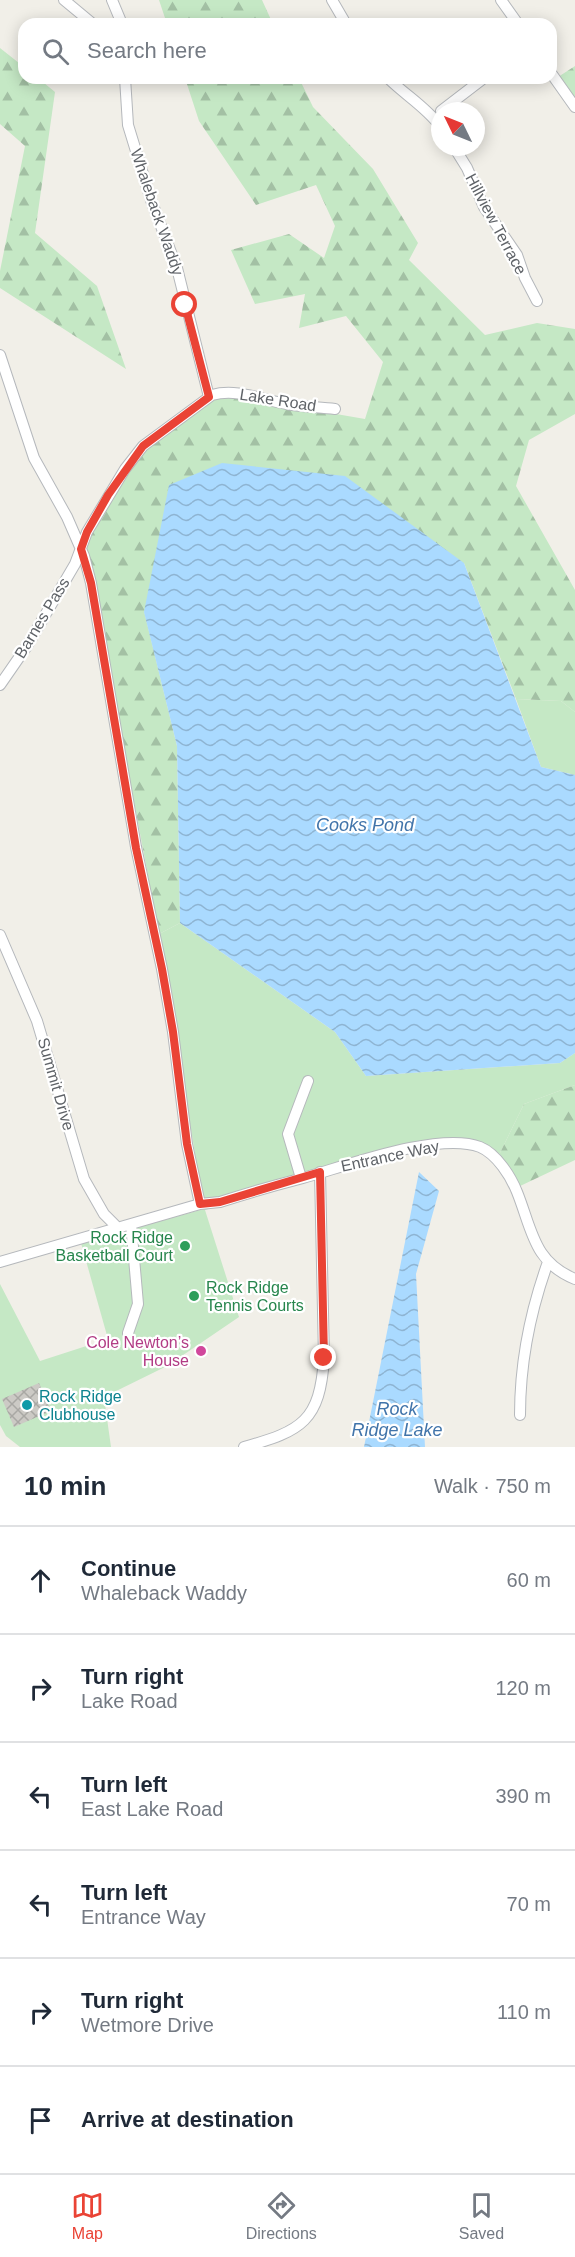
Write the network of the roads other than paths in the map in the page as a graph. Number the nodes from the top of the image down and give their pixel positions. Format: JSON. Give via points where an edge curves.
{"nodes":[{"id":1,"x":64,"y":0,"type":"edge"},
{"id":2,"x":112,"y":0,"type":"edge"},
{"id":3,"x":332,"y":0,"type":"edge"},
{"id":4,"x":501,"y":0,"type":"edge"},
{"id":5,"x":86,"y":18,"type":"edge"},
{"id":6,"x":120,"y":18,"type":"edge"},
{"id":7,"x":342,"y":18,"type":"edge"},
{"id":8,"x":514,"y":18,"type":"edge"},
{"id":9,"x":557,"y":82,"type":"edge"},
{"id":10,"x":125,"y":84,"type":"edge"},
{"id":11,"x":396,"y":84,"type":"edge"},
{"id":12,"x":477,"y":84,"type":"edge"},
{"id":13,"x":456,"y":102,"type":"edge"},
{"id":14,"x":575,"y":107,"type":"edge"},
{"id":15,"x":431,"y":110,"type":"edge"},
{"id":16,"x":460,"y":156,"type":"edge"},
{"id":17,"x":537,"y":301,"type":"dead end"},
{"id":18,"x":0,"y":355,"type":"edge"},
{"id":19,"x":209,"y":397,"type":"junction"},
{"id":20,"x":335,"y":409,"type":"dead end"},
{"id":21,"x":81,"y":549,"type":"junction"},
{"id":22,"x":0,"y":685,"type":"edge"},
{"id":23,"x":0,"y":935,"type":"edge"},
{"id":24,"x":308,"y":1081,"type":"dead end"},
{"id":25,"x":320,"y":1172,"type":"junction"},
{"id":26,"x":301,"y":1178,"type":"junction"},
{"id":27,"x":200,"y":1204,"type":"junction"},
{"id":28,"x":131,"y":1224,"type":"junction"},
{"id":29,"x":118,"y":1228,"type":"junction"},
{"id":30,"x":0,"y":1262,"type":"edge"},
{"id":31,"x":548,"y":1262,"type":"junction"},
{"id":32,"x":575,"y":1279,"type":"edge"},
{"id":33,"x":128,"y":1333,"type":"dead end"},
{"id":34,"x":520,"y":1415,"type":"dead end"},
{"id":35,"x":244,"y":1447,"type":"edge"}],
"edges":[{"from":1,"to":5,"type":"street"},
{"from":2,"to":6,"type":"street"},
{"from":3,"to":7,"type":"street"},
{"from":4,"to":8,"type":"street"},
{"from":9,"to":14,"type":"street"},
{"from":10,"to":19,"type":"street","name":"Whaleback Waddy","via":[[128,125],[177,268]]},
{"from":11,"to":15,"type":"street"},
{"from":12,"to":13,"type":"street"},
{"from":16,"to":17,"type":"street","name":"Hillview Terrace","via":[[484,207],[517,255]]},
{"from":18,"to":21,"type":"street","via":[[33,458]]},
{"from":19,"to":20,"type":"street","name":"Lake Road","via":[[222,392],[236,393]]},
{"from":19,"to":21,"type":"street","name":"Lake Road","via":[[143,446],[108,495]]},
{"from":21,"to":22,"type":"street","name":"Barnes Pass","via":[[27,646]]},
{"from":21,"to":27,"type":"street","via":[[91,583],[136,848],[160,958],[187,1144]]},
{"from":23,"to":29,"type":"street","name":"Summit Drive","via":[[38,1021],[84,1179],[104,1214]]},
{"from":24,"to":26,"type":"street","via":[[288,1134]]},
{"from":25,"to":26,"type":"street","name":"Entrance Way"},
{"from":25,"to":31,"type":"street","name":"Entrance Way","via":[[443,1143],[483,1148],[512,1180],[540,1252]]},
{"from":25,"to":35,"type":"street","via":[[324,1358],[319,1399],[297,1427]]},
{"from":26,"to":27,"type":"street","name":"Entrance Way","via":[[220,1202]]},
{"from":27,"to":28,"type":"street","name":"Entrance Way"},
{"from":28,"to":29,"type":"street","name":"Entrance Way"},
{"from":28,"to":33,"type":"street","via":[[138,1304]]},
{"from":29,"to":30,"type":"street","name":"Entrance Way"},
{"from":31,"to":32,"type":"street","name":"Entrance Way"},
{"from":31,"to":34,"type":"street","via":[[527,1335]]}]}
